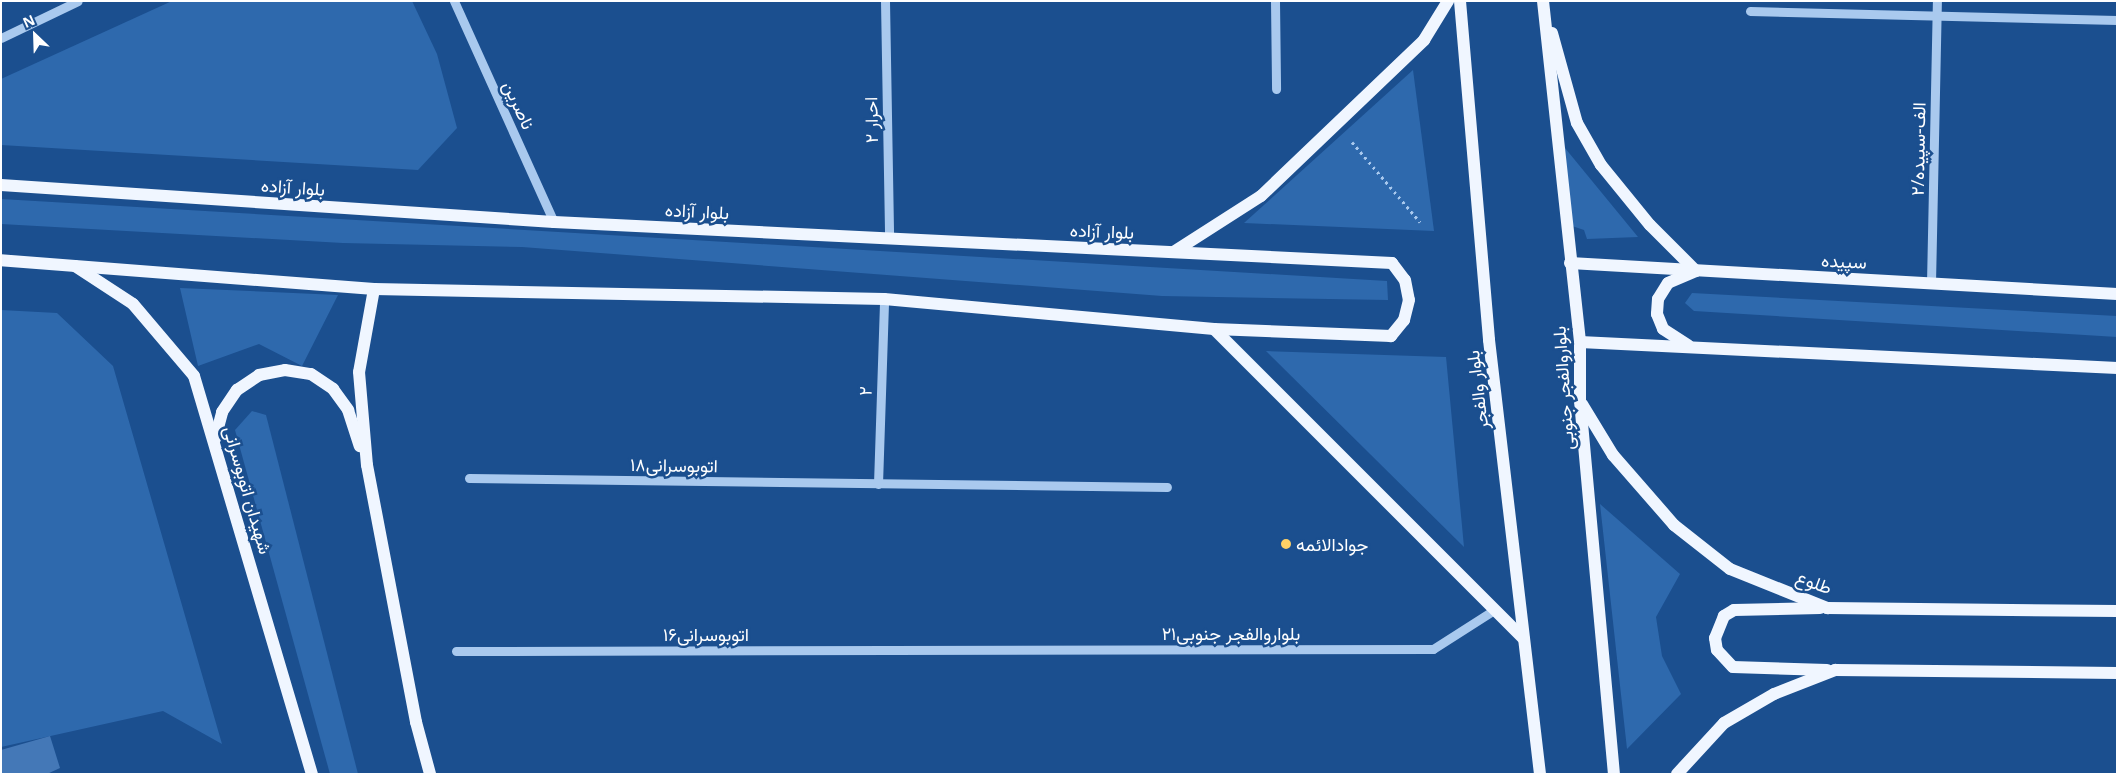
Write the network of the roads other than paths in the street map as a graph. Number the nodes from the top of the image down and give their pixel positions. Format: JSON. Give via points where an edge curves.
{"nodes":[{"id":1,"x":78,"y":1,"type":"edge"},
{"id":2,"x":454,"y":1,"type":"edge"},
{"id":3,"x":885,"y":1,"type":"edge"},
{"id":4,"x":1275,"y":1,"type":"edge"},
{"id":5,"x":1448,"y":1,"type":"edge"},
{"id":6,"x":1460,"y":1,"type":"edge"},
{"id":7,"x":1543,"y":1,"type":"edge"},
{"id":8,"x":1937,"y":1,"type":"edge"},
{"id":9,"x":1750,"y":11,"type":"dead end"},
{"id":10,"x":1937,"y":17,"type":"junction"},
{"id":11,"x":2117,"y":20,"type":"edge"},
{"id":12,"x":1,"y":38,"type":"edge"},
{"id":13,"x":1276,"y":89,"type":"dead end"},
{"id":14,"x":1,"y":186,"type":"edge"},
{"id":15,"x":554,"y":222,"type":"junction"},
{"id":16,"x":889,"y":239,"type":"junction"},
{"id":17,"x":1176,"y":251,"type":"junction"},
{"id":18,"x":1,"y":260,"type":"edge"},
{"id":19,"x":1570,"y":263,"type":"junction"},
{"id":20,"x":73,"y":265,"type":"junction"},
{"id":21,"x":1696,"y":271,"type":"junction"},
{"id":22,"x":1931,"y":283,"type":"junction"},
{"id":23,"x":374,"y":289,"type":"junction"},
{"id":24,"x":2117,"y":294,"type":"edge"},
{"id":25,"x":884,"y":299,"type":"junction"},
{"id":26,"x":1214,"y":329,"type":"junction"},
{"id":27,"x":1580,"y":342,"type":"junction"},
{"id":28,"x":1692,"y":347,"type":"junction"},
{"id":29,"x":2117,"y":368,"type":"edge"},
{"id":30,"x":1580,"y":401,"type":"junction"},
{"id":31,"x":215,"y":439,"type":"junction"},
{"id":32,"x":367,"y":465,"type":"junction"},
{"id":33,"x":469,"y":478,"type":"dead end"},
{"id":34,"x":878,"y":484,"type":"junction"},
{"id":35,"x":1167,"y":487,"type":"dead end"},
{"id":36,"x":1828,"y":608,"type":"junction"},
{"id":37,"x":1494,"y":610,"type":"junction"},
{"id":38,"x":2117,"y":611,"type":"edge"},
{"id":39,"x":1524,"y":639,"type":"junction"},
{"id":40,"x":956,"y":650,"type":"joint"},
{"id":41,"x":456,"y":651,"type":"dead end"},
{"id":42,"x":1835,"y":670,"type":"junction"},
{"id":43,"x":2117,"y":673,"type":"edge"},
{"id":44,"x":312,"y":774,"type":"edge"},
{"id":45,"x":430,"y":774,"type":"edge"},
{"id":46,"x":1540,"y":774,"type":"edge"},
{"id":47,"x":1614,"y":774,"type":"edge"},
{"id":48,"x":1677,"y":774,"type":"edge"}],
"edges":[{"from":1,"to":12,"type":"street"},
{"from":2,"to":15,"type":"street","name":"ناصرین"},
{"from":3,"to":16,"type":"street","name":"۲ احرار"},
{"from":4,"to":13,"type":"street"},
{"from":5,"to":17,"type":"main road","via":[[1424,40],[1261,196]]},
{"from":6,"to":39,"type":"main road","name":"بلوار والفجر","via":[[1489,340]]},
{"from":7,"to":19,"type":"main road","name":"بلواروالفجر جنوبی"},
{"from":7,"to":21,"type":"main road","via":[[1577,123],[1601,164],[1650,225]]},
{"from":8,"to":10,"type":"street","name":"۲/الف-سپیده"},
{"from":9,"to":10,"type":"street"},
{"from":10,"to":11,"type":"street"},
{"from":10,"to":22,"type":"street","name":"۲/الف-سپیده"},
{"from":14,"to":15,"type":"main road","name":"بلوار آزاده"},
{"from":15,"to":16,"type":"main road","name":"بلوار آزاده"},
{"from":16,"to":17,"type":"main road","name":"بلوار آزاده"},
{"from":17,"to":26,"type":"main road","name":"بلوار آزاده","via":[[1392,263],[1405,280],[1409,300],[1404,320],[1391,336]]},
{"from":18,"to":20,"type":"main road"},
{"from":19,"to":21,"type":"main road","name":"سپیده"},
{"from":19,"to":27,"type":"main road","name":"بلواروالفجر جنوبی"},
{"from":20,"to":23,"type":"main road"},
{"from":20,"to":31,"type":"main road","name":"شهیدان اتوبوسرانی","via":[[133,304],[194,376]]},
{"from":21,"to":22,"type":"main road","name":"سپیده"},
{"from":21,"to":28,"type":"main road","via":[[1668,283],[1658,299],[1657,314],[1663,329]]},
{"from":22,"to":24,"type":"main road","name":"سپیده"},
{"from":23,"to":25,"type":"main road"},
{"from":23,"to":32,"type":"main road","via":[[359,372]]},
{"from":25,"to":26,"type":"main road"},
{"from":25,"to":34,"type":"street","name":"۲"},
{"from":26,"to":37,"type":"main road"},
{"from":27,"to":28,"type":"main road"},
{"from":27,"to":30,"type":"main road","name":"بلواروالفجر جنوبی"},
{"from":28,"to":29,"type":"main road"},
{"from":30,"to":36,"type":"main road","name":"طلوع","via":[[1613,454],[1674,525],[1730,569]]},
{"from":30,"to":47,"type":"main road","name":"بلواروالفجر جنوبی"},
{"from":31,"to":32,"type":"main road","via":[[222,412],[237,390],[259,375],[285,370],[311,374],[333,388],[348,410]]},
{"from":31,"to":44,"type":"main road","name":"شهیدان اتوبوسرانی"},
{"from":32,"to":45,"type":"main road","via":[[416,722]]},
{"from":33,"to":34,"type":"street","name":"اتوبوسرانی۱۸"},
{"from":34,"to":35,"type":"street","name":"اتوبوسرانی۱۸"},
{"from":36,"to":38,"type":"main road","name":"طلوع"},
{"from":36,"to":42,"type":"main road","via":[[1734,610],[1724,616],[1715,638],[1717,650],[1733,667]]},
{"from":37,"to":39,"type":"main road"},
{"from":37,"to":40,"type":"street","name":"بلواروالفجر جنوبی۲۱","via":[[1433,649]]},
{"from":39,"to":46,"type":"main road","name":"بلوار والفجر"},
{"from":40,"to":41,"type":"street","name":"اتوبوسرانی۱۶"},
{"from":42,"to":43,"type":"main road"},
{"from":42,"to":48,"type":"main road","via":[[1774,694],[1724,723]]}]}
